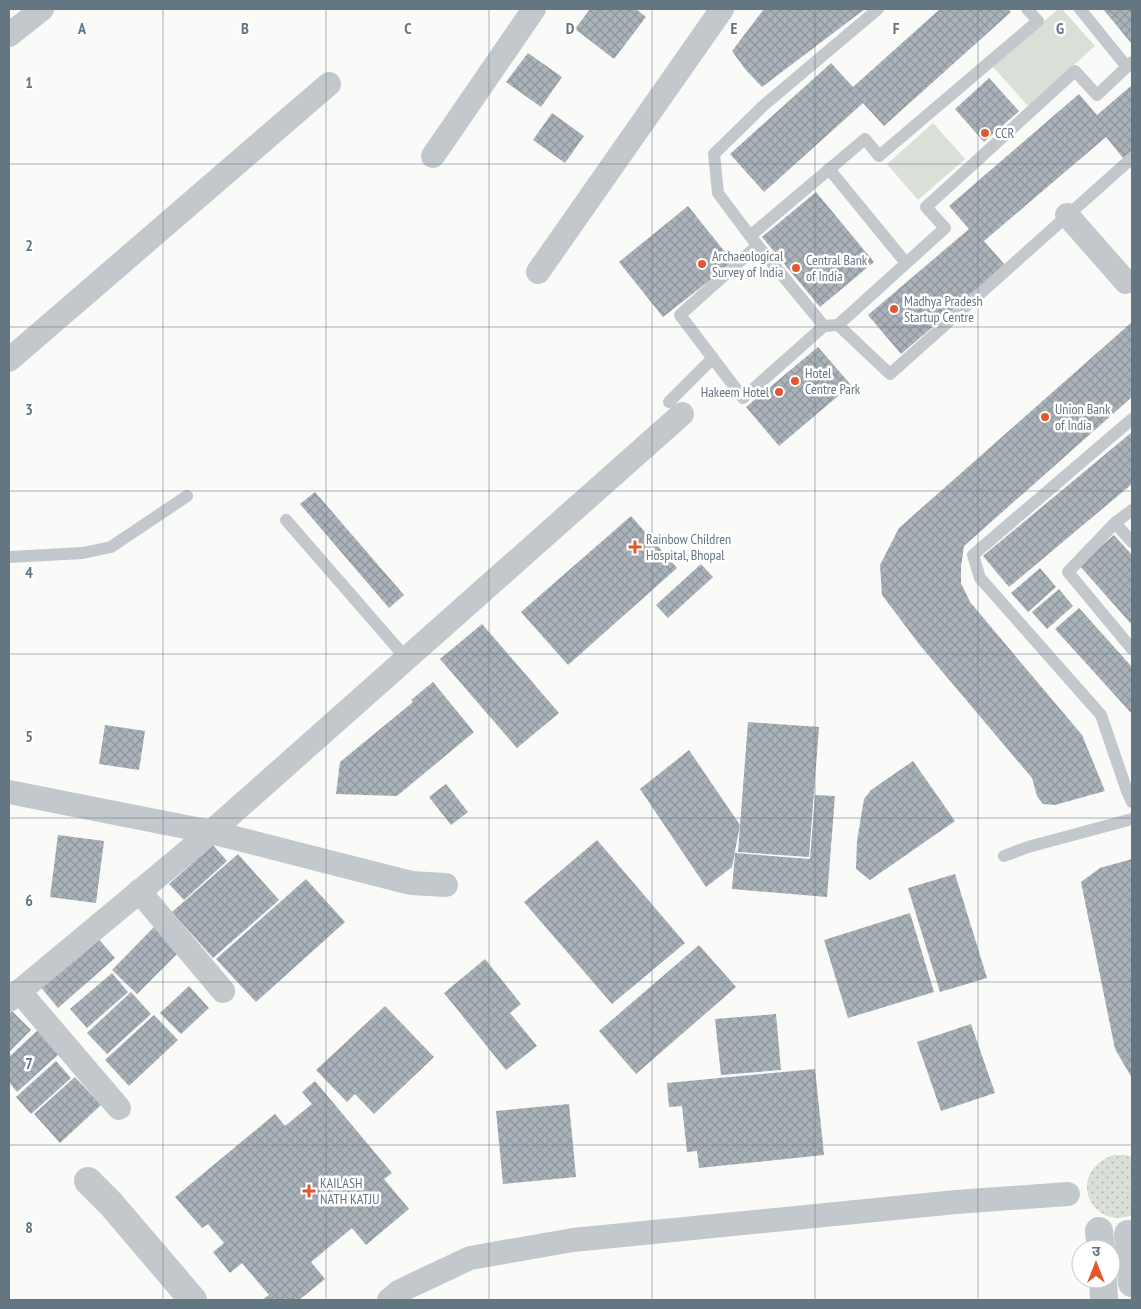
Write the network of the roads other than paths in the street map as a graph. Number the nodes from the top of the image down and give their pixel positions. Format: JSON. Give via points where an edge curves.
{"nodes":[{"id":1,"x":42,"y":9,"type":"edge"},
{"id":2,"x":534,"y":9,"type":"edge"},
{"id":3,"x":722,"y":9,"type":"edge"},
{"id":4,"x":878,"y":9,"type":"edge"},
{"id":5,"x":1027,"y":9,"type":"edge"},
{"id":6,"x":1080,"y":9,"type":"edge"},
{"id":7,"x":9,"y":35,"type":"edge"},
{"id":8,"x":1129,"y":65,"type":"edge"},
{"id":9,"x":329,"y":84,"type":"dead end"},
{"id":10,"x":433,"y":156,"type":"dead end"},
{"id":11,"x":1132,"y":158,"type":"edge"},
{"id":12,"x":828,"y":169,"type":"junction"},
{"id":13,"x":1067,"y":215,"type":"junction"},
{"id":14,"x":754,"y":241,"type":"junction"},
{"id":15,"x":906,"y":263,"type":"junction"},
{"id":16,"x":538,"y":272,"type":"dead end"},
{"id":17,"x":1126,"y":282,"type":"dead end"},
{"id":18,"x":838,"y":325,"type":"junction"},
{"id":19,"x":824,"y":326,"type":"junction"},
{"id":20,"x":712,"y":358,"type":"junction"},
{"id":21,"x":9,"y":360,"type":"edge"},
{"id":22,"x":676,"y":408,"type":"joint"},
{"id":23,"x":1132,"y":418,"type":"edge"},
{"id":24,"x":187,"y":496,"type":"dead end"},
{"id":25,"x":1132,"y":510,"type":"edge"},
{"id":26,"x":286,"y":520,"type":"dead end"},
{"id":27,"x":1115,"y":523,"type":"junction"},
{"id":28,"x":1132,"y":542,"type":"edge"},
{"id":29,"x":9,"y":558,"type":"edge"},
{"id":30,"x":1132,"y":649,"type":"edge"},
{"id":31,"x":406,"y":658,"type":"junction"},
{"id":32,"x":9,"y":792,"type":"edge"},
{"id":33,"x":1130,"y":794,"type":"edge"},
{"id":34,"x":1132,"y":819,"type":"edge"},
{"id":35,"x":211,"y":832,"type":"junction"},
{"id":36,"x":1004,"y":856,"type":"dead end"},
{"id":37,"x":446,"y":885,"type":"dead end"},
{"id":38,"x":139,"y":891,"type":"junction"},
{"id":39,"x":223,"y":991,"type":"dead end"},
{"id":40,"x":14,"y":995,"type":"edge"},
{"id":41,"x":119,"y":1108,"type":"dead end"},
{"id":42,"x":88,"y":1181,"type":"dead end"},
{"id":43,"x":1068,"y":1194,"type":"dead end"},
{"id":44,"x":1128,"y":1234,"type":"dead end"},
{"id":45,"x":1132,"y":1283,"type":"edge"},
{"id":46,"x":193,"y":1300,"type":"edge"},
{"id":47,"x":389,"y":1300,"type":"edge"}],
"edges":[{"from":1,"to":7,"type":"street"},
{"from":2,"to":10,"type":"street"},
{"from":3,"to":16,"type":"street"},
{"from":4,"to":14,"type":"lane","via":[[763,106],[714,154],[718,193]]},
{"from":5,"to":12,"type":"lane","via":[[1038,22],[879,156],[865,139]]},
{"from":6,"to":8,"type":"lane"},
{"from":8,"to":15,"type":"lane","via":[[1097,95],[1075,71],[926,207],[945,228]]},
{"from":9,"to":21,"type":"street"},
{"from":11,"to":13,"type":"lane"},
{"from":12,"to":14,"type":"lane"},
{"from":12,"to":15,"type":"lane"},
{"from":13,"to":17,"type":"street"},
{"from":13,"to":18,"type":"lane","via":[[890,374]]},
{"from":14,"to":19,"type":"lane"},
{"from":14,"to":20,"type":"lane","via":[[680,316]]},
{"from":15,"to":18,"type":"lane"},
{"from":18,"to":19,"type":"lane"},
{"from":19,"to":20,"type":"lane","via":[[743,398]]},
{"from":20,"to":22,"type":"lane"},
{"from":22,"to":31,"type":"street"},
{"from":23,"to":33,"type":"lane","via":[[973,555],[980,578],[1101,715]]},
{"from":24,"to":29,"type":"lane","via":[[110,546],[83,553]]},
{"from":25,"to":27,"type":"lane"},
{"from":26,"to":31,"type":"lane"},
{"from":27,"to":28,"type":"lane"},
{"from":27,"to":30,"type":"lane","via":[[1068,572]]},
{"from":31,"to":35,"type":"street"},
{"from":32,"to":35,"type":"street"},
{"from":34,"to":36,"type":"lane"},
{"from":35,"to":37,"type":"street","via":[[411,883]]},
{"from":35,"to":38,"type":"street"},
{"from":38,"to":39,"type":"street"},
{"from":38,"to":40,"type":"street"},
{"from":40,"to":41,"type":"street"},
{"from":42,"to":46,"type":"street"},
{"from":43,"to":47,"type":"street","via":[[573,1240],[470,1258],[400,1291]]},
{"from":44,"to":45,"type":"street"}]}
